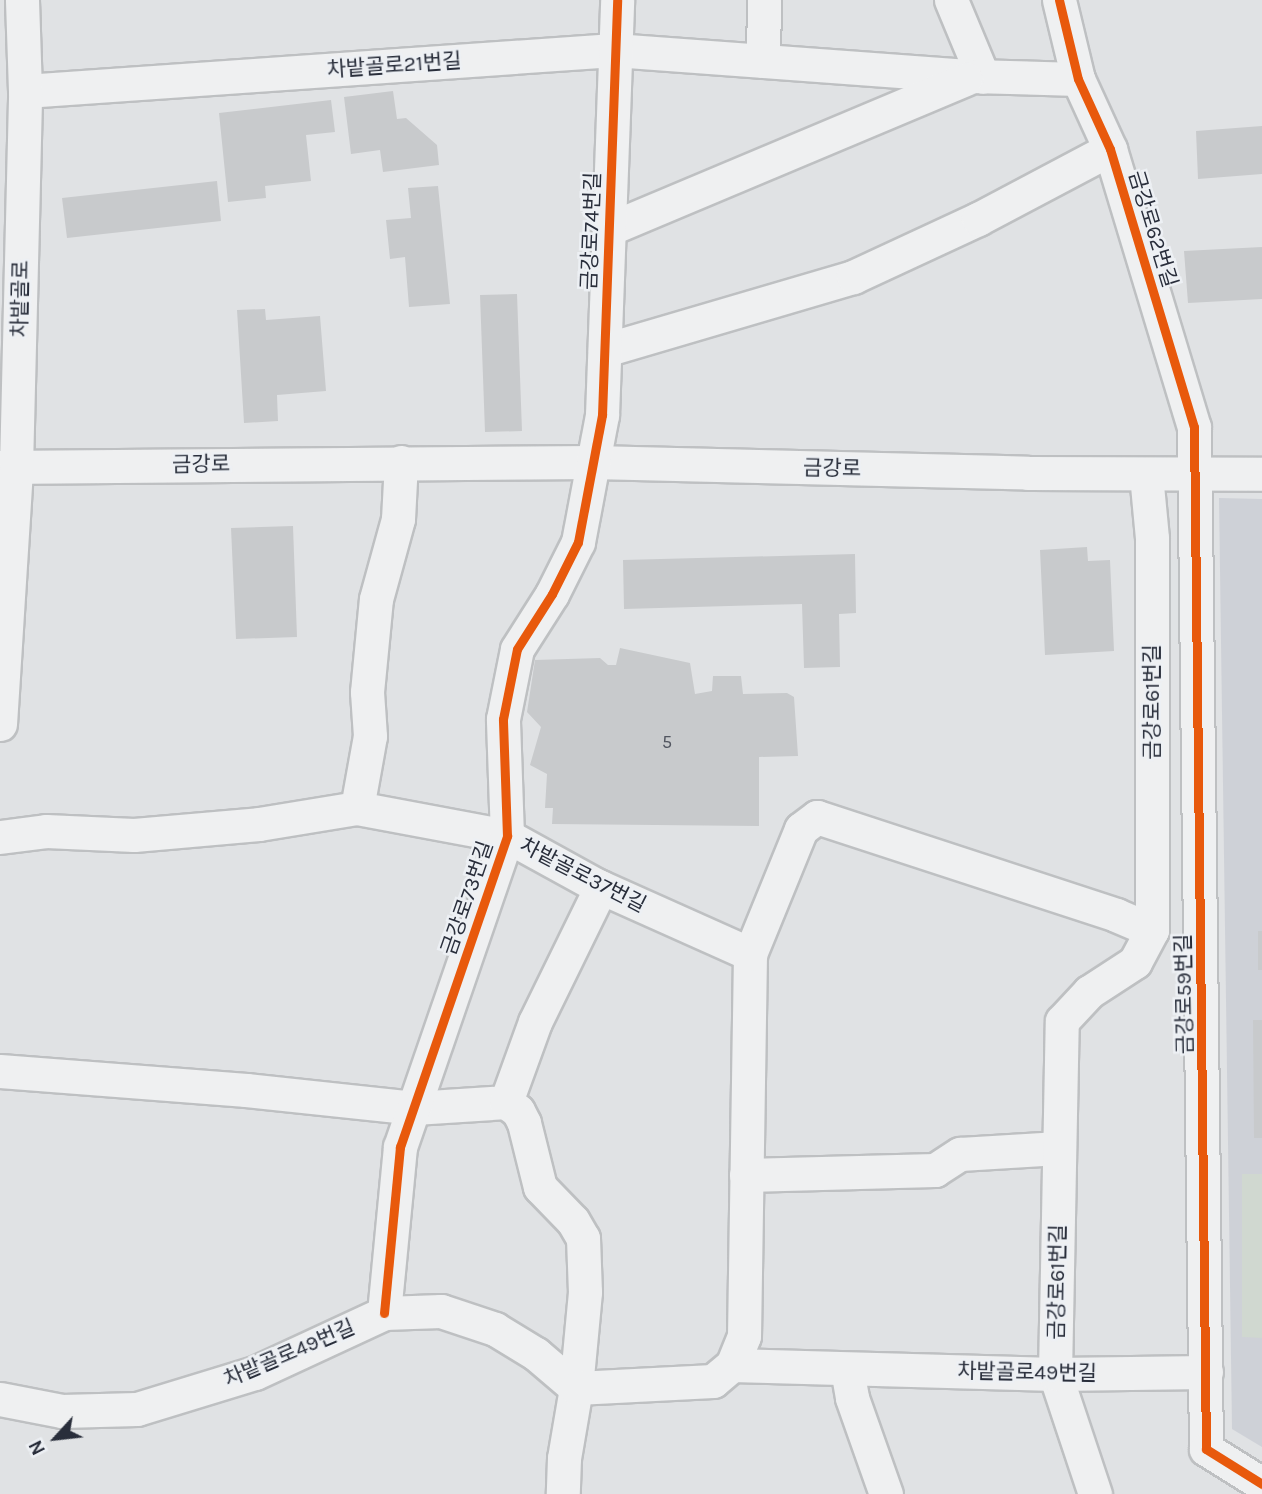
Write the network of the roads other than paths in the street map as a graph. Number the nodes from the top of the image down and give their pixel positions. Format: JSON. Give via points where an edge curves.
{"nodes":[{"id":1,"x":22,"y":0,"type":"edge"},
{"id":2,"x":617,"y":0,"type":"edge"},
{"id":3,"x":764,"y":0,"type":"edge"},
{"id":4,"x":951,"y":0,"type":"edge"},
{"id":5,"x":1059,"y":0,"type":"edge"},
{"id":6,"x":12,"y":42,"type":"edge"},
{"id":7,"x":614,"y":50,"type":"junction"},
{"id":8,"x":763,"y":61,"type":"junction"},
{"id":9,"x":977,"y":77,"type":"junction"},
{"id":10,"x":1078,"y":79,"type":"junction"},
{"id":11,"x":25,"y":90,"type":"junction"},
{"id":12,"x":12,"y":132,"type":"edge"},
{"id":13,"x":1110,"y":149,"type":"junction"},
{"id":14,"x":609,"y":229,"type":"junction"},
{"id":15,"x":605,"y":350,"type":"junction"},
{"id":16,"x":401,"y":462,"type":"junction"},
{"id":17,"x":593,"y":462,"type":"junction"},
{"id":18,"x":8,"y":467,"type":"edge"},
{"id":19,"x":1146,"y":474,"type":"junction"},
{"id":20,"x":1196,"y":474,"type":"junction"},
{"id":21,"x":1262,"y":474,"type":"edge"},
{"id":22,"x":2,"y":648,"type":"edge"},
{"id":23,"x":0,"y":724,"type":"edge"},
{"id":24,"x":357,"y":808,"type":"junction"},
{"id":25,"x":0,"y":836,"type":"edge"},
{"id":26,"x":507,"y":836,"type":"junction"},
{"id":27,"x":601,"y":887,"type":"junction"},
{"id":28,"x":1152,"y":930,"type":"junction"},
{"id":29,"x":750,"y":954,"type":"junction"},
{"id":30,"x":0,"y":1071,"type":"edge"},
{"id":31,"x":506,"y":1102,"type":"junction"},
{"id":32,"x":414,"y":1108,"type":"junction"},
{"id":33,"x":1059,"y":1148,"type":"junction"},
{"id":34,"x":746,"y":1175,"type":"junction"},
{"id":35,"x":384,"y":1313,"type":"junction"},
{"id":36,"x":732,"y":1365,"type":"junction"},
{"id":37,"x":847,"y":1368,"type":"junction"},
{"id":38,"x":1206,"y":1372,"type":"junction"},
{"id":39,"x":1055,"y":1374,"type":"junction"},
{"id":40,"x":576,"y":1388,"type":"junction"},
{"id":41,"x":0,"y":1399,"type":"edge"},
{"id":42,"x":1262,"y":1483,"type":"edge"},
{"id":43,"x":564,"y":1494,"type":"edge"},
{"id":44,"x":886,"y":1494,"type":"edge"},
{"id":45,"x":1095,"y":1494,"type":"edge"}],
"edges":[{"from":1,"to":6,"type":"street","name":"차밭골로"},
{"from":2,"to":7,"type":"street","name":"금강로74번길"},
{"from":3,"to":8,"type":"street"},
{"from":4,"to":9,"type":"street"},
{"from":5,"to":10,"type":"street","name":"금강로62번길"},
{"from":6,"to":11,"type":"street","name":"차밭골로"},
{"from":7,"to":8,"type":"street","name":"차밭골로21번길"},
{"from":7,"to":11,"type":"street","name":"차밭골로21번길"},
{"from":7,"to":14,"type":"street","name":"금강로74번길"},
{"from":8,"to":9,"type":"street","name":"차밭골로21번길"},
{"from":9,"to":10,"type":"street","name":"차밭골로21번길"},
{"from":9,"to":14,"type":"street","name":"차밭골로21번길"},
{"from":10,"to":13,"type":"street","name":"금강로62번길"},
{"from":11,"to":12,"type":"street","name":"차밭골로"},
{"from":12,"to":18,"type":"street","name":"차밭골로"},
{"from":13,"to":15,"type":"street","name":"금강로62번길","via":[[978,219],[853,277]]},
{"from":13,"to":20,"type":"street","name":"금강로62번길","via":[[1194,427]]},
{"from":14,"to":15,"type":"street","name":"금강로74번길"},
{"from":15,"to":17,"type":"street","name":"금강로74번길","via":[[602,415]]},
{"from":16,"to":17,"type":"street","name":"금강로"},
{"from":16,"to":18,"type":"street","name":"금강로"},
{"from":16,"to":24,"type":"street","via":[[398,519],[376,599],[367,692],[370,736]]},
{"from":17,"to":19,"type":"street","name":"금강로"},
{"from":17,"to":26,"type":"street","name":"금강로73번길","via":[[578,542],[517,649],[503,719]]},
{"from":18,"to":22,"type":"street","name":"차밭골로"},
{"from":19,"to":20,"type":"street","name":"금강로"},
{"from":19,"to":28,"type":"street","name":"금강로61번길","via":[[1152,538]]},
{"from":20,"to":21,"type":"street","name":"금강로"},
{"from":20,"to":38,"type":"street","name":"금강로59번길"},
{"from":22,"to":23,"type":"street","name":"차밭골로"},
{"from":24,"to":25,"type":"street","name":"차밭골로37번길","via":[[259,824],[134,835],[46,831]]},
{"from":24,"to":26,"type":"street","name":"차밭골로37번길"},
{"from":26,"to":27,"type":"street","name":"차밭골로37번길"},
{"from":26,"to":32,"type":"street","name":"금강로73번길"},
{"from":27,"to":29,"type":"street","name":"차밭골로37번길"},
{"from":27,"to":31,"type":"street","via":[[535,1022]]},
{"from":28,"to":29,"type":"street","via":[[817,817],[801,829]]},
{"from":28,"to":33,"type":"street","name":"금강로61번길","via":[[1135,962],[1089,992],[1062,1021]]},
{"from":29,"to":34,"type":"street"},
{"from":30,"to":32,"type":"street"},
{"from":31,"to":32,"type":"street"},
{"from":31,"to":40,"type":"street","via":[[524,1123],[540,1187],[583,1238],[585,1292]]},
{"from":32,"to":35,"type":"street","name":"금강로73번길","via":[[400,1147]]},
{"from":33,"to":34,"type":"street","via":[[960,1154],[935,1170]]},
{"from":33,"to":39,"type":"street","name":"금강로61번길"},
{"from":34,"to":36,"type":"street","via":[[744,1336]]},
{"from":35,"to":40,"type":"street","name":"차밭골로49번길","via":[[440,1311],[495,1329],[536,1354]]},
{"from":35,"to":41,"type":"street","name":"차밭골로49번길","via":[[255,1373],[137,1409],[62,1411]]},
{"from":36,"to":37,"type":"street","name":"차밭골로49번길"},
{"from":36,"to":40,"type":"street","via":[[713,1381]]},
{"from":37,"to":39,"type":"street","name":"차밭골로49번길"},
{"from":37,"to":44,"type":"street","via":[[852,1398]]},
{"from":38,"to":39,"type":"street","name":"차밭골로49번길"},
{"from":38,"to":42,"type":"street","name":"금강로59번길","via":[[1206,1449]]},
{"from":39,"to":45,"type":"street","name":"금강로61번길"},
{"from":40,"to":43,"type":"street","via":[[564,1458]]}]}
